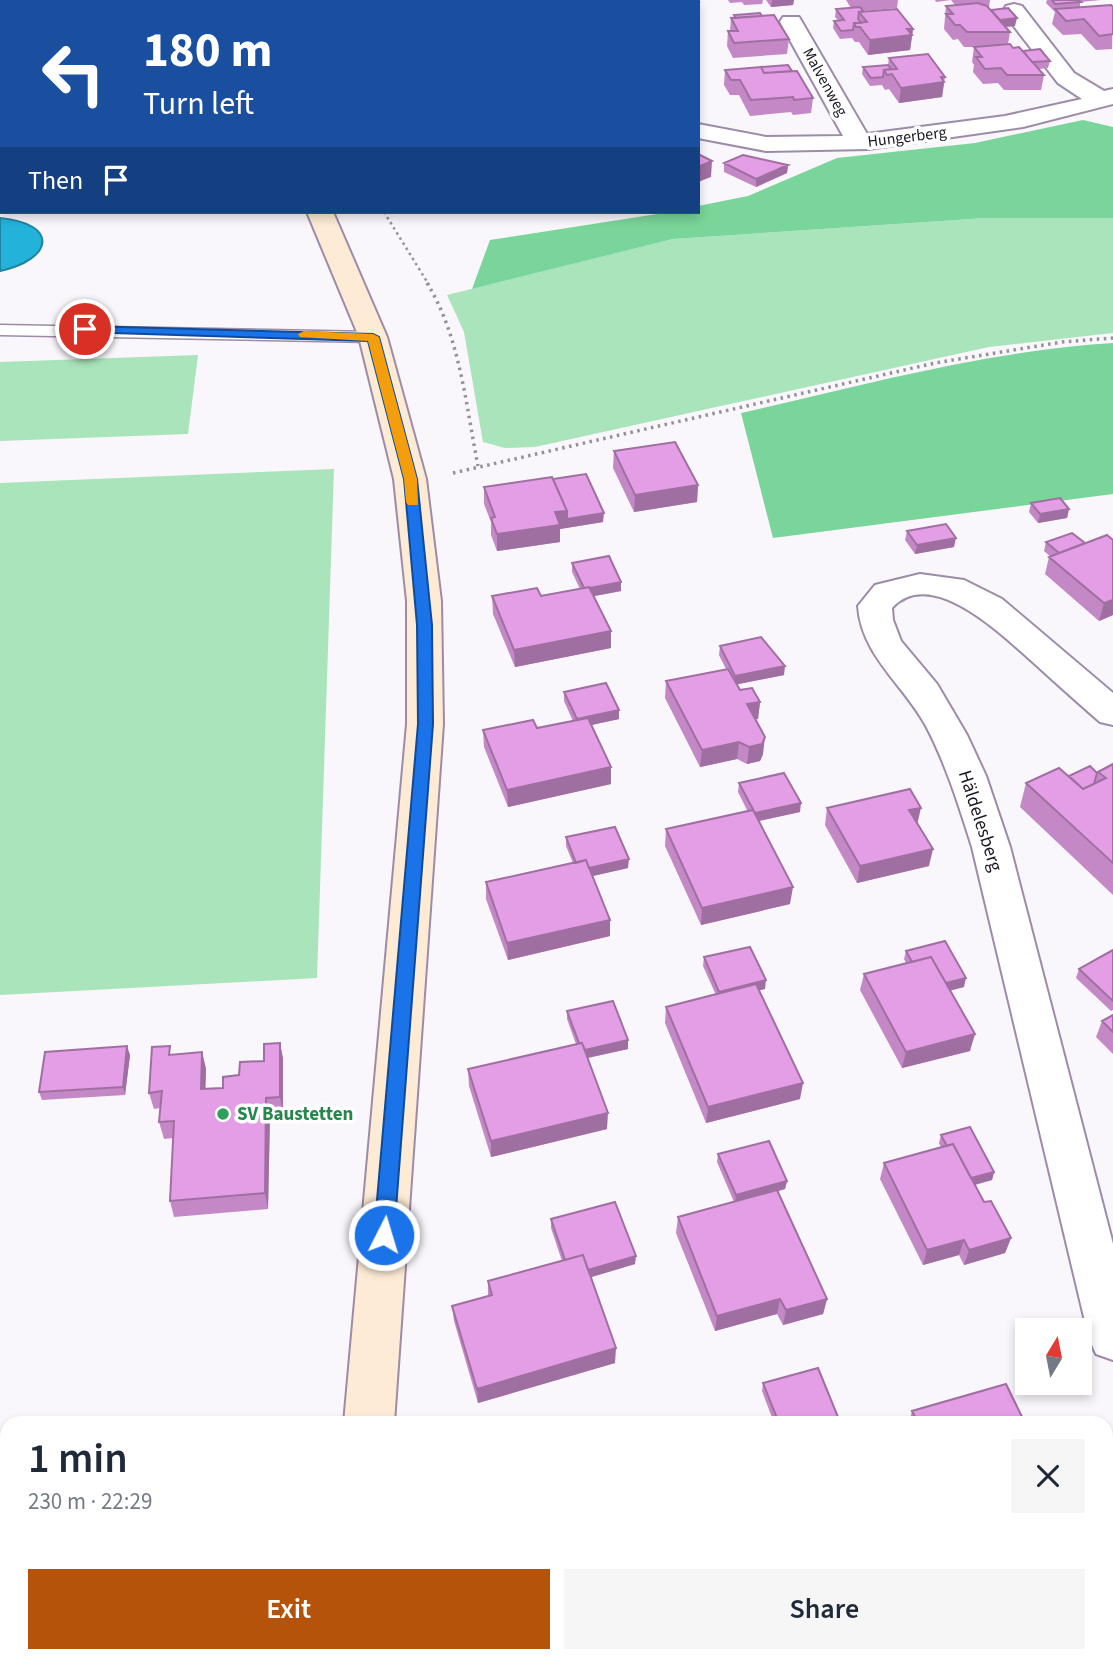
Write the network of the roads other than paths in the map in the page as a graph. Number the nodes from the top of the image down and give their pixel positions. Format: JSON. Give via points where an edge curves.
{"nodes":[{"id":1,"x":1014,"y":11,"type":"edge"},
{"id":2,"x":791,"y":22,"type":"dead end"},
{"id":3,"x":1107,"y":98,"type":"edge"},
{"id":4,"x":700,"y":131,"type":"edge"},
{"id":5,"x":859,"y":142,"type":"junction"},
{"id":6,"x":321,"y":214,"type":"edge"},
{"id":7,"x":0,"y":330,"type":"edge"},
{"id":8,"x":373,"y":337,"type":"junction"},
{"id":9,"x":1113,"y":713,"type":"edge"},
{"id":10,"x":1113,"y":1338,"type":"edge"},
{"id":11,"x":370,"y":1416,"type":"edge"}],
"edges":[{"from":1,"to":3,"type":"street","via":[[1066,78]]},
{"from":2,"to":5,"type":"street","name":"Malvenweg"},
{"from":3,"to":5,"type":"street","name":"Hungerberg","via":[[1054,116]]},
{"from":4,"to":5,"type":"street","name":"Hungerberg","via":[[763,144]]},
{"from":6,"to":8,"type":"street"},
{"from":7,"to":8,"type":"lane"},
{"from":8,"to":11,"type":"street","via":[[411,479],[424,601],[425,724]]},
{"from":9,"to":10,"type":"street","name":"Häldelesberg","via":[[990,607],[952,588],[920,585],[887,593],[875,606],[874,624],[883,644],[924,693],[971,784],[991,847]]}]}
